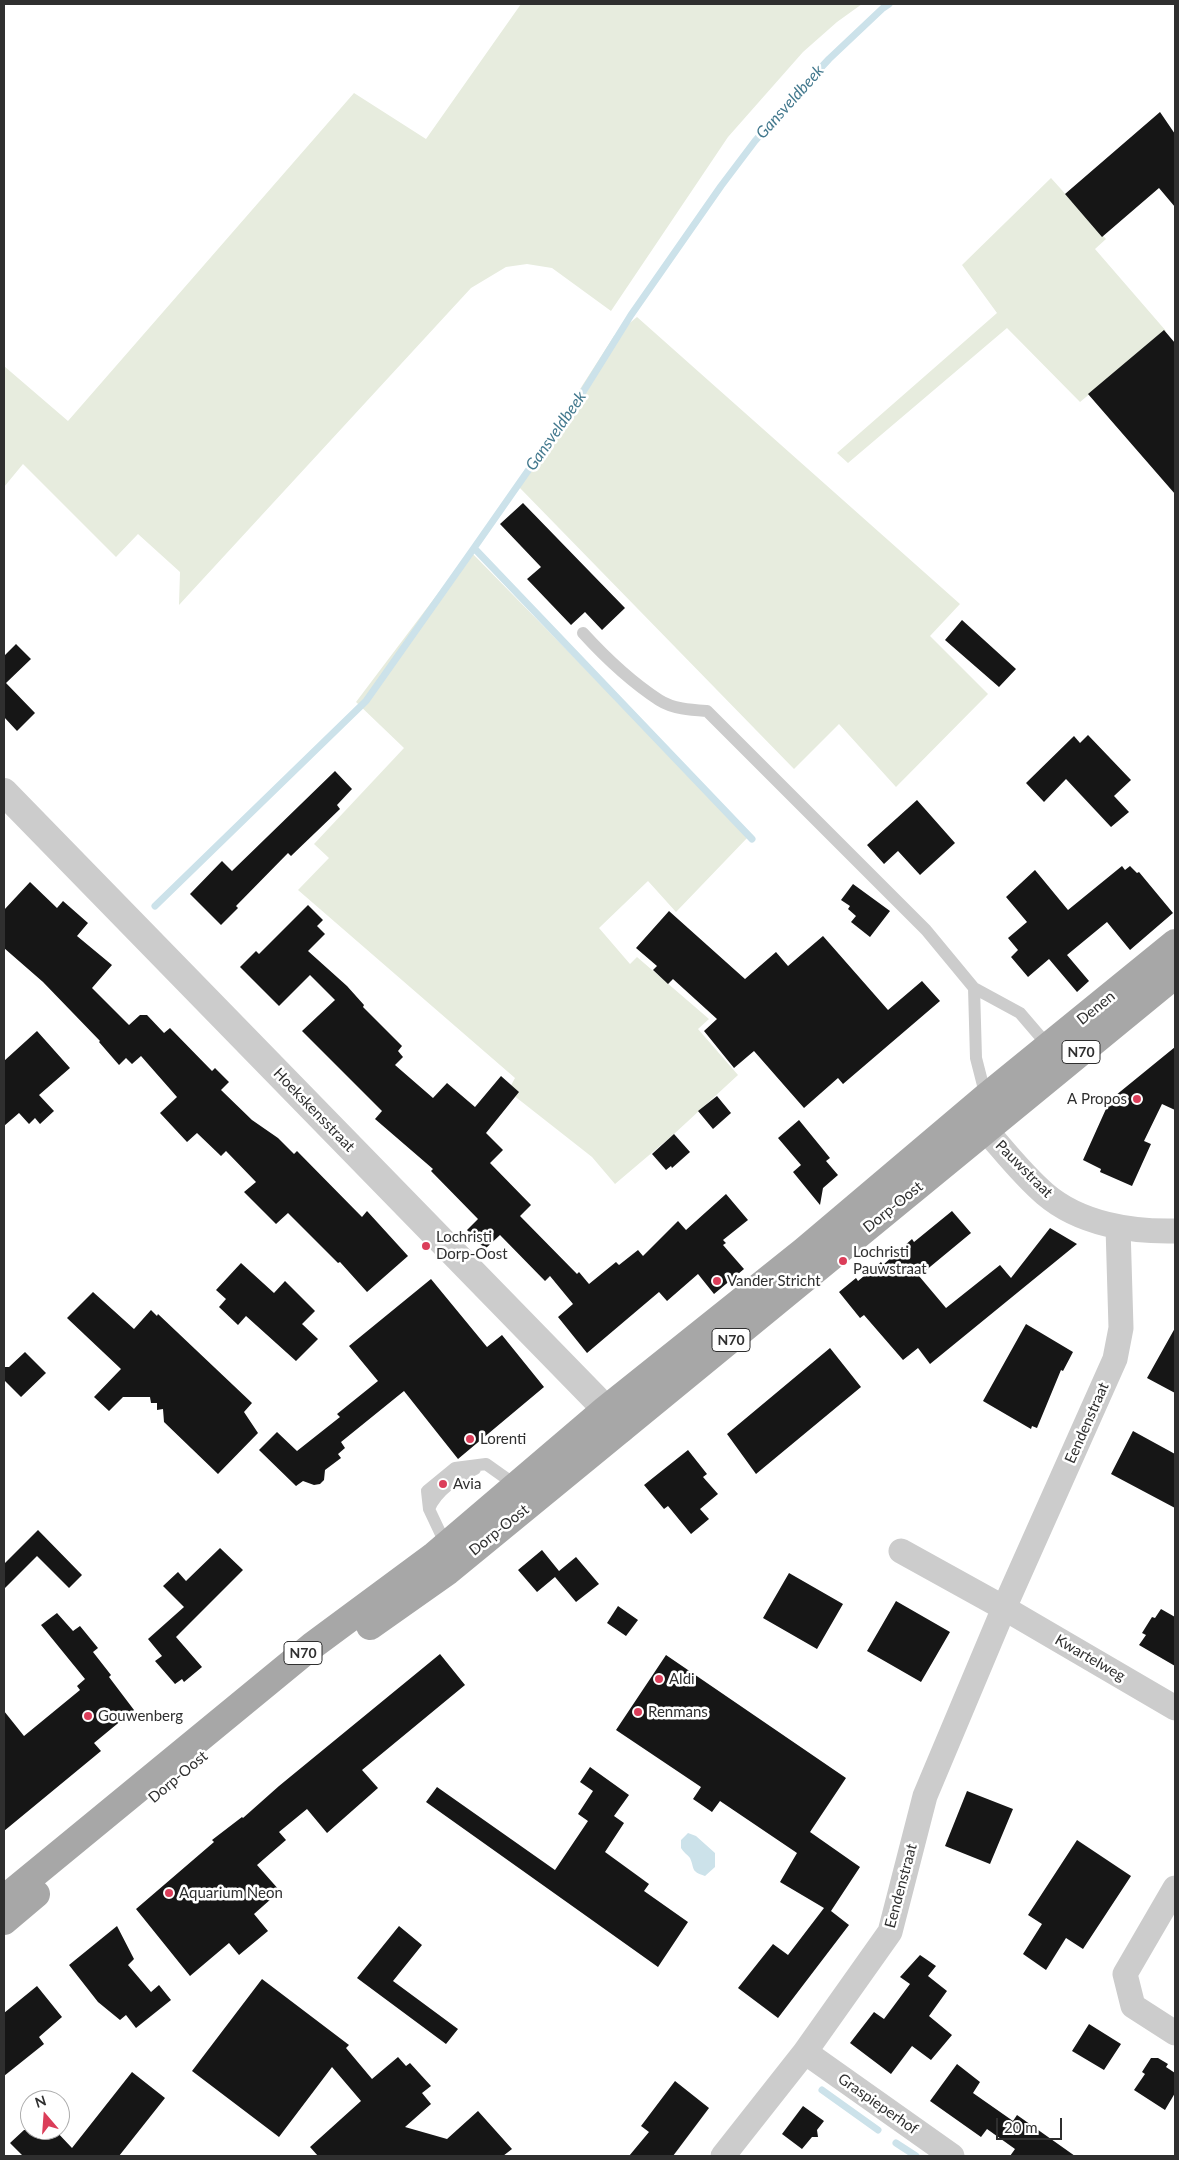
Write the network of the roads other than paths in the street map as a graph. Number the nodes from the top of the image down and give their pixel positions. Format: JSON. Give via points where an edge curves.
{"nodes":[{"id":1,"x":583,"y":633,"type":"dead end"},
{"id":2,"x":4,"y":792,"type":"edge"},
{"id":3,"x":1175,"y":943,"type":"edge"},
{"id":4,"x":1175,"y":975,"type":"edge"},
{"id":5,"x":974,"y":988,"type":"junction"},
{"id":6,"x":1057,"y":1056,"type":"junction"},
{"id":7,"x":981,"y":1113,"type":"junction"},
{"id":8,"x":1118,"y":1227,"type":"junction"},
{"id":9,"x":1175,"y":1231,"type":"edge"},
{"id":10,"x":614,"y":1420,"type":"junction"},
{"id":11,"x":517,"y":1486,"type":"junction"},
{"id":12,"x":901,"y":1551,"type":"dead end"},
{"id":13,"x":443,"y":1557,"type":"junction"},
{"id":14,"x":1004,"y":1608,"type":"junction"},
{"id":15,"x":1175,"y":1708,"type":"edge"},
{"id":16,"x":1175,"y":1888,"type":"edge"},
{"id":17,"x":4,"y":1899,"type":"edge"},
{"id":18,"x":4,"y":1921,"type":"edge"},
{"id":19,"x":1175,"y":2033,"type":"edge"},
{"id":20,"x":804,"y":2052,"type":"junction"},
{"id":21,"x":723,"y":2156,"type":"edge"},
{"id":22,"x":952,"y":2156,"type":"edge"}],
"edges":[{"from":1,"to":5,"type":"lane","via":[[602,654],[660,700],[686,710],[707,711],[926,930]]},
{"from":2,"to":10,"type":"street","name":"Hoekskensstraat"},
{"from":3,"to":6,"type":"main road","name":"Denen","number":"N70"},
{"from":4,"to":6,"type":"main road","name":"Denen","number":"N70"},
{"from":5,"to":6,"type":"lane","via":[[1020,1013]]},
{"from":5,"to":7,"type":"lane"},
{"from":6,"to":7,"type":"main road","name":"Denen","number":"N70"},
{"from":7,"to":8,"type":"street","name":"Pauwstraat","via":[[1020,1170],[1046,1195],[1092,1220]]},
{"from":7,"to":10,"type":"main road","name":"Dorp-Oost","number":"N70","via":[[804,1251]]},
{"from":8,"to":9,"type":"street","name":"Pauwstraat"},
{"from":8,"to":14,"type":"street","name":"Eendenstraat","via":[[1121,1328],[1115,1359]]},
{"from":10,"to":11,"type":"main road","name":"Dorp-Oost","number":"N70"},
{"from":10,"to":13,"type":"main road","name":"Dorp-Oost","number":"N70"},
{"from":11,"to":13,"type":"main road","name":"Dorp-Oost","number":"N70"},
{"from":11,"to":13,"type":"lane","via":[[486,1464],[455,1468],[427,1491]]},
{"from":12,"to":14,"type":"street"},
{"from":13,"to":17,"type":"main road","name":"Dorp-Oost","number":"N70","via":[[312,1646]]},
{"from":13,"to":18,"type":"main road","name":"Dorp-Oost","number":"N70"},
{"from":14,"to":15,"type":"street","name":"Kwartelweg"},
{"from":14,"to":20,"type":"street","name":"Eendenstraat","via":[[925,1796],[890,1932]]},
{"from":16,"to":19,"type":"street","via":[[1125,1974],[1133,2006]]},
{"from":20,"to":21,"type":"street","name":"Eendenstraat"},
{"from":20,"to":22,"type":"street","name":"Graspieperhof"}]}
